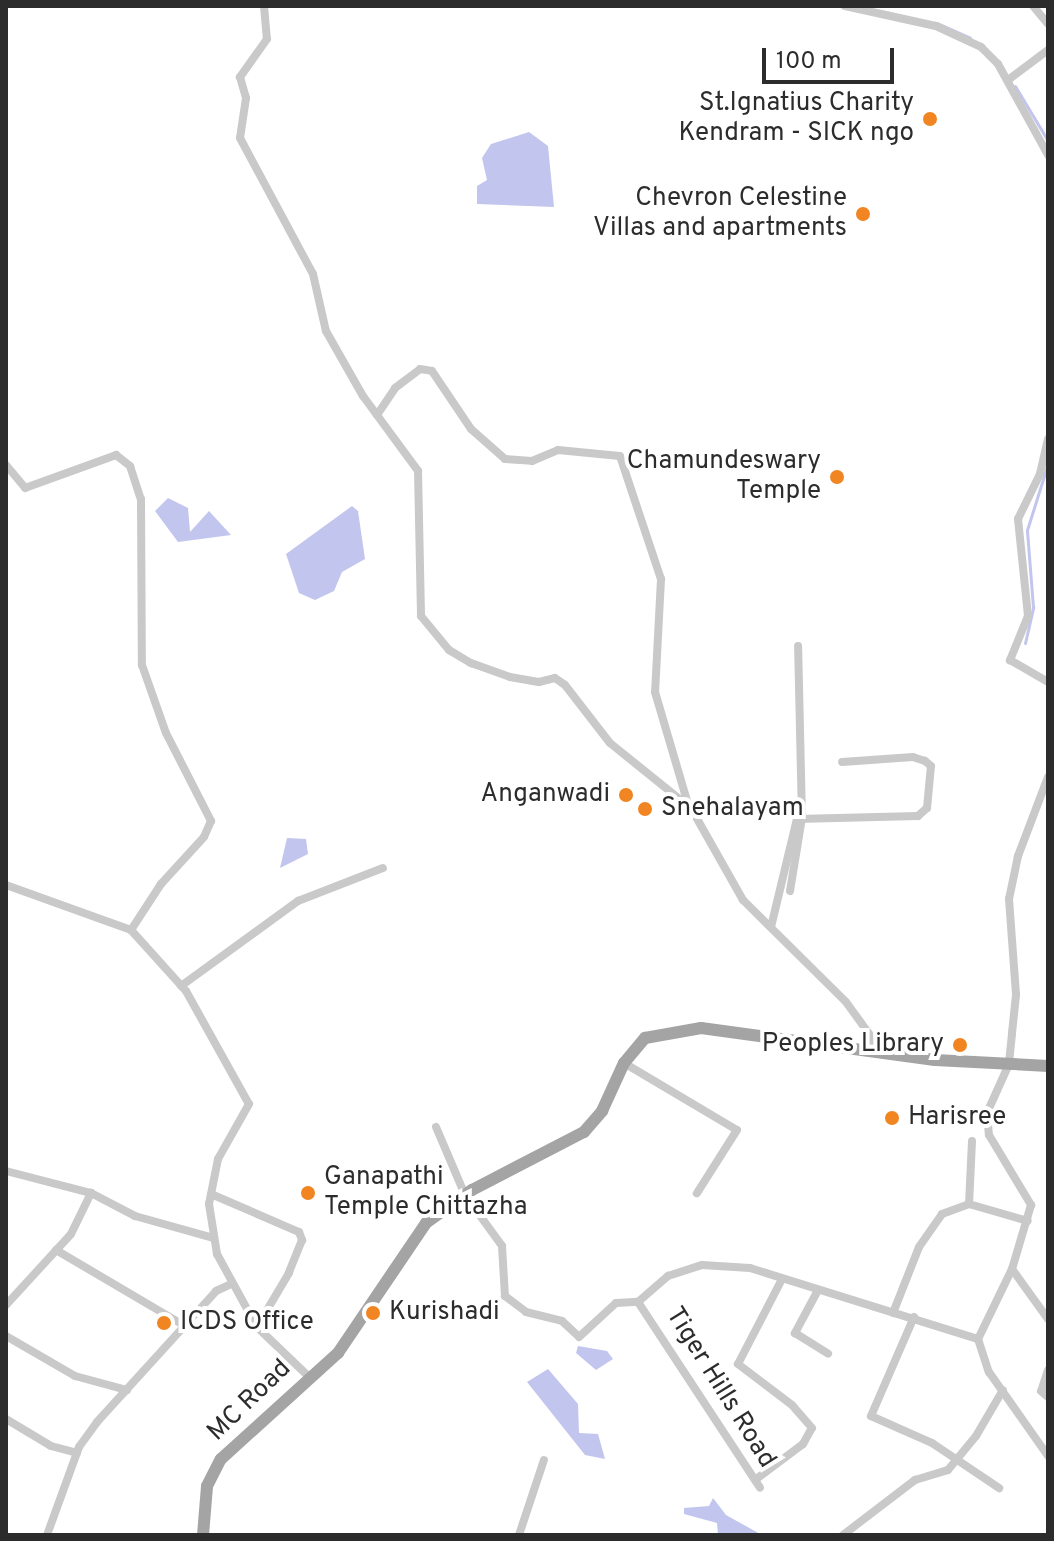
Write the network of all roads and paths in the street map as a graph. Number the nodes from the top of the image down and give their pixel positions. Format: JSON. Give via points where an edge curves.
{"nodes":[{"id":1,"x":264,"y":6,"type":"edge"},
{"id":2,"x":845,"y":6,"type":"edge"},
{"id":3,"x":1033,"y":6,"type":"edge"},
{"id":4,"x":1048,"y":24,"type":"edge"},
{"id":5,"x":1048,"y":50,"type":"edge"},
{"id":6,"x":1010,"y":79,"type":"junction"},
{"id":7,"x":1048,"y":155,"type":"edge"},
{"id":8,"x":377,"y":415,"type":"junction"},
{"id":9,"x":1048,"y":439,"type":"edge"},
{"id":10,"x":6,"y":465,"type":"edge"},
{"id":11,"x":798,"y":646,"type":"dead end"},
{"id":12,"x":1048,"y":682,"type":"edge"},
{"id":13,"x":842,"y":762,"type":"dead end"},
{"id":14,"x":1048,"y":777,"type":"edge"},
{"id":15,"x":693,"y":810,"type":"junction"},
{"id":16,"x":802,"y":818,"type":"junction"},
{"id":17,"x":383,"y":868,"type":"dead end"},
{"id":18,"x":6,"y":885,"type":"edge"},
{"id":19,"x":790,"y":891,"type":"dead end"},
{"id":20,"x":771,"y":927,"type":"junction"},
{"id":21,"x":131,"y":930,"type":"junction"},
{"id":22,"x":181,"y":986,"type":"junction"},
{"id":23,"x":871,"y":1053,"type":"junction"},
{"id":24,"x":624,"y":1063,"type":"junction"},
{"id":25,"x":1009,"y":1064,"type":"junction"},
{"id":26,"x":1048,"y":1066,"type":"edge"},
{"id":27,"x":436,"y":1127,"type":"dead end"},
{"id":28,"x":972,"y":1141,"type":"dead end"},
{"id":29,"x":6,"y":1171,"type":"edge"},
{"id":30,"x":91,"y":1193,"type":"junction"},
{"id":31,"x":697,"y":1193,"type":"dead end"},
{"id":32,"x":211,"y":1194,"type":"junction"},
{"id":33,"x":465,"y":1195,"type":"junction"},
{"id":34,"x":969,"y":1204,"type":"junction"},
{"id":35,"x":1028,"y":1221,"type":"junction"},
{"id":36,"x":214,"y":1238,"type":"junction"},
{"id":37,"x":56,"y":1250,"type":"junction"},
{"id":38,"x":1012,"y":1269,"type":"junction"},
{"id":39,"x":782,"y":1279,"type":"junction"},
{"id":40,"x":231,"y":1284,"type":"junction"},
{"id":41,"x":817,"y":1292,"type":"junction"},
{"id":42,"x":638,"y":1302,"type":"junction"},
{"id":43,"x":6,"y":1305,"type":"edge"},
{"id":44,"x":893,"y":1313,"type":"junction"},
{"id":45,"x":914,"y":1317,"type":"junction"},
{"id":46,"x":1048,"y":1319,"type":"edge"},
{"id":47,"x":185,"y":1326,"type":"junction"},
{"id":48,"x":257,"y":1327,"type":"junction"},
{"id":49,"x":6,"y":1336,"type":"edge"},
{"id":50,"x":978,"y":1339,"type":"junction"},
{"id":51,"x":828,"y":1354,"type":"dead end"},
{"id":52,"x":1048,"y":1370,"type":"edge"},
{"id":53,"x":307,"y":1375,"type":"junction"},
{"id":54,"x":127,"y":1390,"type":"junction"},
{"id":55,"x":1003,"y":1390,"type":"junction"},
{"id":56,"x":1048,"y":1397,"type":"edge"},
{"id":57,"x":6,"y":1419,"type":"edge"},
{"id":58,"x":77,"y":1453,"type":"junction"},
{"id":59,"x":1048,"y":1456,"type":"edge"},
{"id":60,"x":544,"y":1460,"type":"dead end"},
{"id":61,"x":956,"y":1460,"type":"junction"},
{"id":62,"x":999,"y":1488,"type":"dead end"},
{"id":63,"x":47,"y":1535,"type":"edge"},
{"id":64,"x":203,"y":1535,"type":"edge"},
{"id":65,"x":519,"y":1535,"type":"edge"},
{"id":66,"x":843,"y":1535,"type":"edge"}],
"edges":[{"from":1,"to":8,"type":"street","via":[[267,39],[240,77],[246,98],[240,138],[313,274],[326,331]]},
{"from":2,"to":6,"type":"street","via":[[957,33],[981,47]]},
{"from":3,"to":4,"type":"street"},
{"from":5,"to":6,"type":"street"},
{"from":6,"to":7,"type":"street"},
{"from":8,"to":15,"type":"street","via":[[418,471],[418,600],[432,633],[471,663],[510,677],[539,682],[555,678],[610,743]]},
{"from":8,"to":15,"type":"street","via":[[395,388],[420,369],[432,371],[471,429],[505,459],[532,461],[558,450],[620,456],[661,579],[655,692]]},
{"from":9,"to":12,"type":"street","via":[[1040,474],[1018,519],[1028,616],[1010,660]]},
{"from":10,"to":21,"type":"street","via":[[25,488],[116,455],[130,466],[141,499],[142,665],[166,733],[211,821]]},
{"from":11,"to":16,"type":"street"},
{"from":13,"to":16,"type":"street","via":[[913,757],[925,761],[931,775],[927,808],[918,816]]},
{"from":14,"to":25,"type":"street","via":[[1018,856],[1009,899],[1016,995]]},
{"from":15,"to":20,"type":"street","via":[[743,900]]},
{"from":16,"to":19,"type":"street"},
{"from":16,"to":20,"type":"street","via":[[794,824]]},
{"from":17,"to":22,"type":"street","via":[[298,901]]},
{"from":18,"to":21,"type":"street"},
{"from":20,"to":23,"type":"street","via":[[857,1016],[869,1034]]},
{"from":21,"to":22,"type":"street"},
{"from":22,"to":32,"type":"street","via":[[249,1104],[218,1159]]},
{"from":23,"to":24,"type":"main road","name":"MC Road","via":[[701,1028],[658,1032]]},
{"from":23,"to":25,"type":"main road","name":"MC Road"},
{"from":24,"to":31,"type":"street","via":[[737,1130]]},
{"from":24,"to":33,"type":"main road","name":"MC Road","via":[[602,1111],[584,1132]]},
{"from":25,"to":26,"type":"main road","name":"MC Road"},
{"from":25,"to":35,"type":"street","via":[[987,1125],[1031,1205]]},
{"from":27,"to":33,"type":"street"},
{"from":28,"to":34,"type":"street"},
{"from":29,"to":30,"type":"street"},
{"from":30,"to":36,"type":"street","via":[[135,1216]]},
{"from":30,"to":37,"type":"street","via":[[71,1234]]},
{"from":32,"to":36,"type":"street"},
{"from":32,"to":48,"type":"street","via":[[299,1232],[302,1240]]},
{"from":33,"to":42,"type":"street","name":"Tiger Hills Road","via":[[502,1246],[505,1296],[513,1305],[554,1317],[579,1337],[616,1303]]},
{"from":33,"to":53,"type":"main road","name":"MC Road","via":[[426,1223],[338,1353]]},
{"from":34,"to":35,"type":"street"},
{"from":34,"to":44,"type":"street","via":[[942,1214],[919,1247]]},
{"from":35,"to":38,"type":"street"},
{"from":36,"to":40,"type":"street"},
{"from":37,"to":43,"type":"street"},
{"from":37,"to":47,"type":"street"},
{"from":38,"to":46,"type":"street"},
{"from":38,"to":50,"type":"street"},
{"from":39,"to":41,"type":"street"},
{"from":39,"to":42,"type":"street","via":[[750,1268],[702,1265],[668,1276]]},
{"from":39,"to":42,"type":"street","name":"Tiger Hills Road","via":[[738,1364],[792,1405],[812,1428],[803,1444],[757,1484]]},
{"from":40,"to":47,"type":"street","via":[[216,1291]]},
{"from":40,"to":48,"type":"street"},
{"from":41,"to":44,"type":"street"},
{"from":41,"to":51,"type":"street","via":[[795,1333]]},
{"from":44,"to":45,"type":"street"},
{"from":45,"to":50,"type":"street"},
{"from":45,"to":61,"type":"street","via":[[871,1416]]},
{"from":47,"to":54,"type":"street"},
{"from":48,"to":53,"type":"street"},
{"from":49,"to":54,"type":"street","via":[[75,1376]]},
{"from":50,"to":55,"type":"street","via":[[989,1372]]},
{"from":52,"to":56,"type":"street","via":[[1041,1391]]},
{"from":53,"to":64,"type":"main road","name":"MC Road","via":[[212,1472]]},
{"from":54,"to":58,"type":"street"},
{"from":55,"to":59,"type":"street"},
{"from":55,"to":61,"type":"street"},
{"from":57,"to":58,"type":"street","via":[[51,1446]]},
{"from":58,"to":63,"type":"street"},
{"from":60,"to":65,"type":"street"},
{"from":61,"to":62,"type":"street"},
{"from":61,"to":66,"type":"street","via":[[948,1470],[907,1485]]}]}
